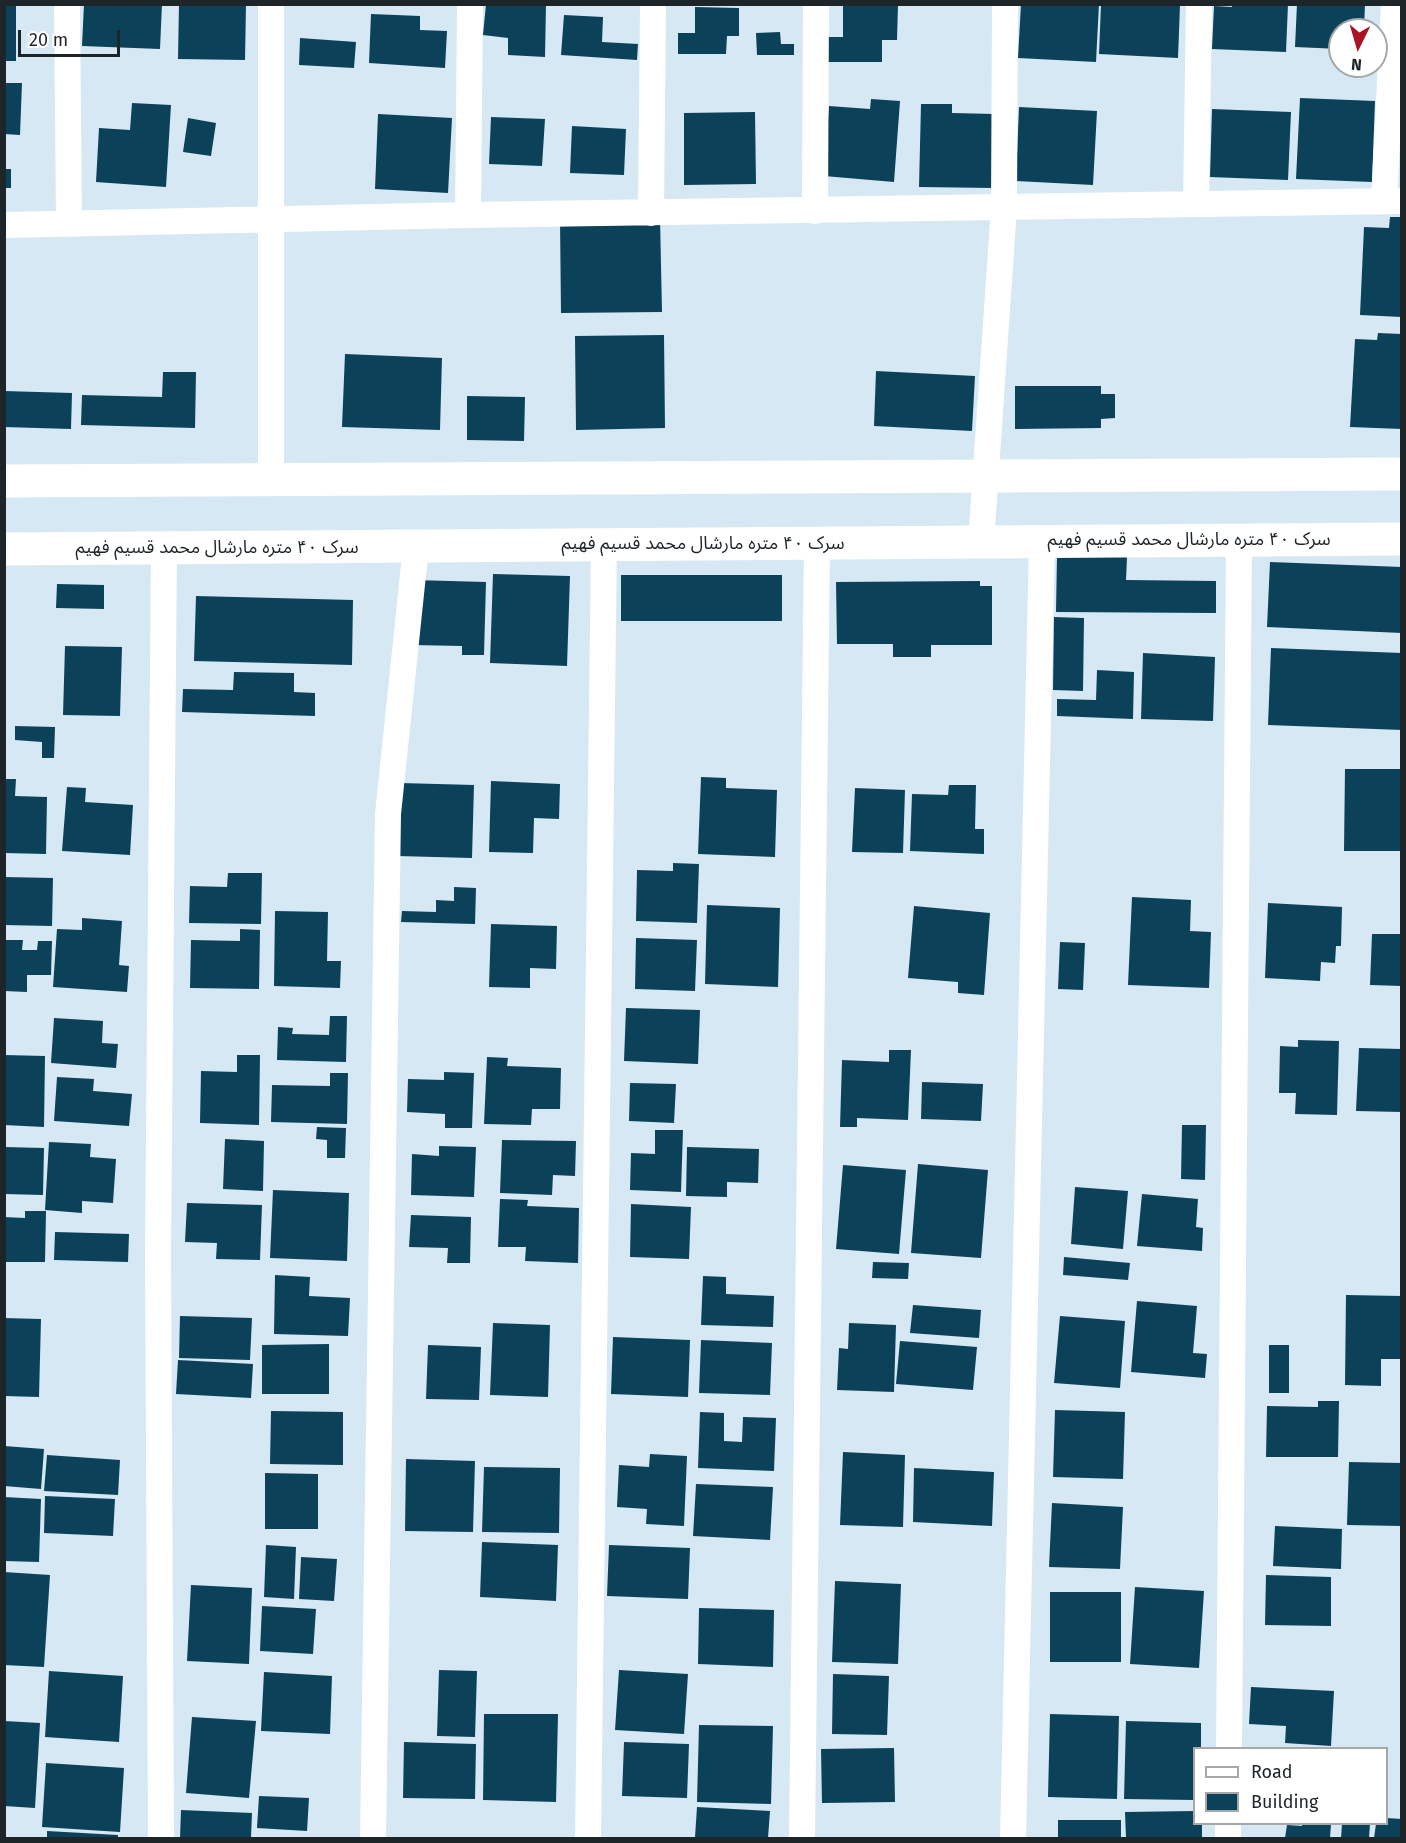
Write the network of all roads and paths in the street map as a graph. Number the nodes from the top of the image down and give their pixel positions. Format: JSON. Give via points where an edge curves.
{"nodes":[{"id":1,"x":67,"y":4,"type":"edge"},
{"id":2,"x":272,"y":4,"type":"edge"},
{"id":3,"x":470,"y":4,"type":"edge"},
{"id":4,"x":653,"y":4,"type":"edge"},
{"id":5,"x":816,"y":4,"type":"edge"},
{"id":6,"x":1005,"y":4,"type":"edge"},
{"id":7,"x":1198,"y":4,"type":"edge"},
{"id":8,"x":1394,"y":4,"type":"edge"},
{"id":9,"x":1393,"y":201,"type":"edge"},
{"id":10,"x":1196,"y":203,"type":"junction"},
{"id":11,"x":1004,"y":207,"type":"junction"},
{"id":12,"x":815,"y":212,"type":"junction"},
{"id":13,"x":651,"y":213,"type":"junction"},
{"id":14,"x":468,"y":215,"type":"junction"},
{"id":15,"x":271,"y":220,"type":"junction"},
{"id":16,"x":69,"y":224,"type":"junction"},
{"id":17,"x":4,"y":225,"type":"edge"},
{"id":18,"x":1401,"y":474,"type":"edge"},
{"id":19,"x":986,"y":476,"type":"junction"},
{"id":20,"x":271,"y":480,"type":"junction"},
{"id":21,"x":4,"y":481,"type":"edge"},
{"id":22,"x":1401,"y":539,"type":"edge"},
{"id":23,"x":1239,"y":540,"type":"junction"},
{"id":24,"x":1042,"y":541,"type":"junction"},
{"id":25,"x":981,"y":542,"type":"junction"},
{"id":26,"x":818,"y":543,"type":"junction"},
{"id":27,"x":604,"y":545,"type":"junction"},
{"id":28,"x":416,"y":546,"type":"junction"},
{"id":29,"x":164,"y":548,"type":"junction"},
{"id":30,"x":4,"y":549,"type":"edge"},
{"id":31,"x":1229,"y":1747,"type":"edge"},
{"id":32,"x":161,"y":1839,"type":"edge"},
{"id":33,"x":373,"y":1839,"type":"edge"},
{"id":34,"x":588,"y":1839,"type":"edge"},
{"id":35,"x":802,"y":1839,"type":"edge"},
{"id":36,"x":1013,"y":1839,"type":"edge"}],
"edges":[{"from":1,"to":16,"type":"street"},
{"from":2,"to":15,"type":"street"},
{"from":3,"to":14,"type":"street"},
{"from":4,"to":13,"type":"street"},
{"from":5,"to":12,"type":"street"},
{"from":6,"to":11,"type":"street"},
{"from":7,"to":10,"type":"street"},
{"from":8,"to":9,"type":"street"},
{"from":9,"to":10,"type":"street"},
{"from":10,"to":11,"type":"street"},
{"from":11,"to":12,"type":"street"},
{"from":11,"to":19,"type":"street"},
{"from":12,"to":13,"type":"street"},
{"from":13,"to":14,"type":"street"},
{"from":14,"to":15,"type":"street"},
{"from":15,"to":16,"type":"street"},
{"from":15,"to":20,"type":"street"},
{"from":16,"to":17,"type":"street"},
{"from":18,"to":19,"type":"street"},
{"from":19,"to":20,"type":"street"},
{"from":19,"to":25,"type":"street"},
{"from":20,"to":21,"type":"street"},
{"from":22,"to":23,"type":"street","name":"سرک ۴۰ متره مارشال محمد قسیم فهیم"},
{"from":23,"to":24,"type":"street","name":"سرک ۴۰ متره مارشال محمد قسیم فهیم"},
{"from":23,"to":31,"type":"street"},
{"from":24,"to":25,"type":"street","name":"سرک ۴۰ متره مارشال محمد قسیم فهیم"},
{"from":24,"to":36,"type":"street"},
{"from":25,"to":26,"type":"street","name":"سرک ۴۰ متره مارشال محمد قسیم فهیم"},
{"from":26,"to":27,"type":"street","name":"سرک ۴۰ متره مارشال محمد قسیم فهیم"},
{"from":26,"to":35,"type":"street"},
{"from":27,"to":28,"type":"street","name":"سرک ۴۰ متره مارشال محمد قسیم فهیم"},
{"from":27,"to":34,"type":"street"},
{"from":28,"to":29,"type":"street","name":"سرک ۴۰ متره مارشال محمد قسیم فهیم"},
{"from":28,"to":33,"type":"street","via":[[388,814]]},
{"from":29,"to":30,"type":"street","name":"سرک ۴۰ متره مارشال محمد قسیم فهیم"},
{"from":29,"to":32,"type":"street","via":[[158,1241]]}]}
